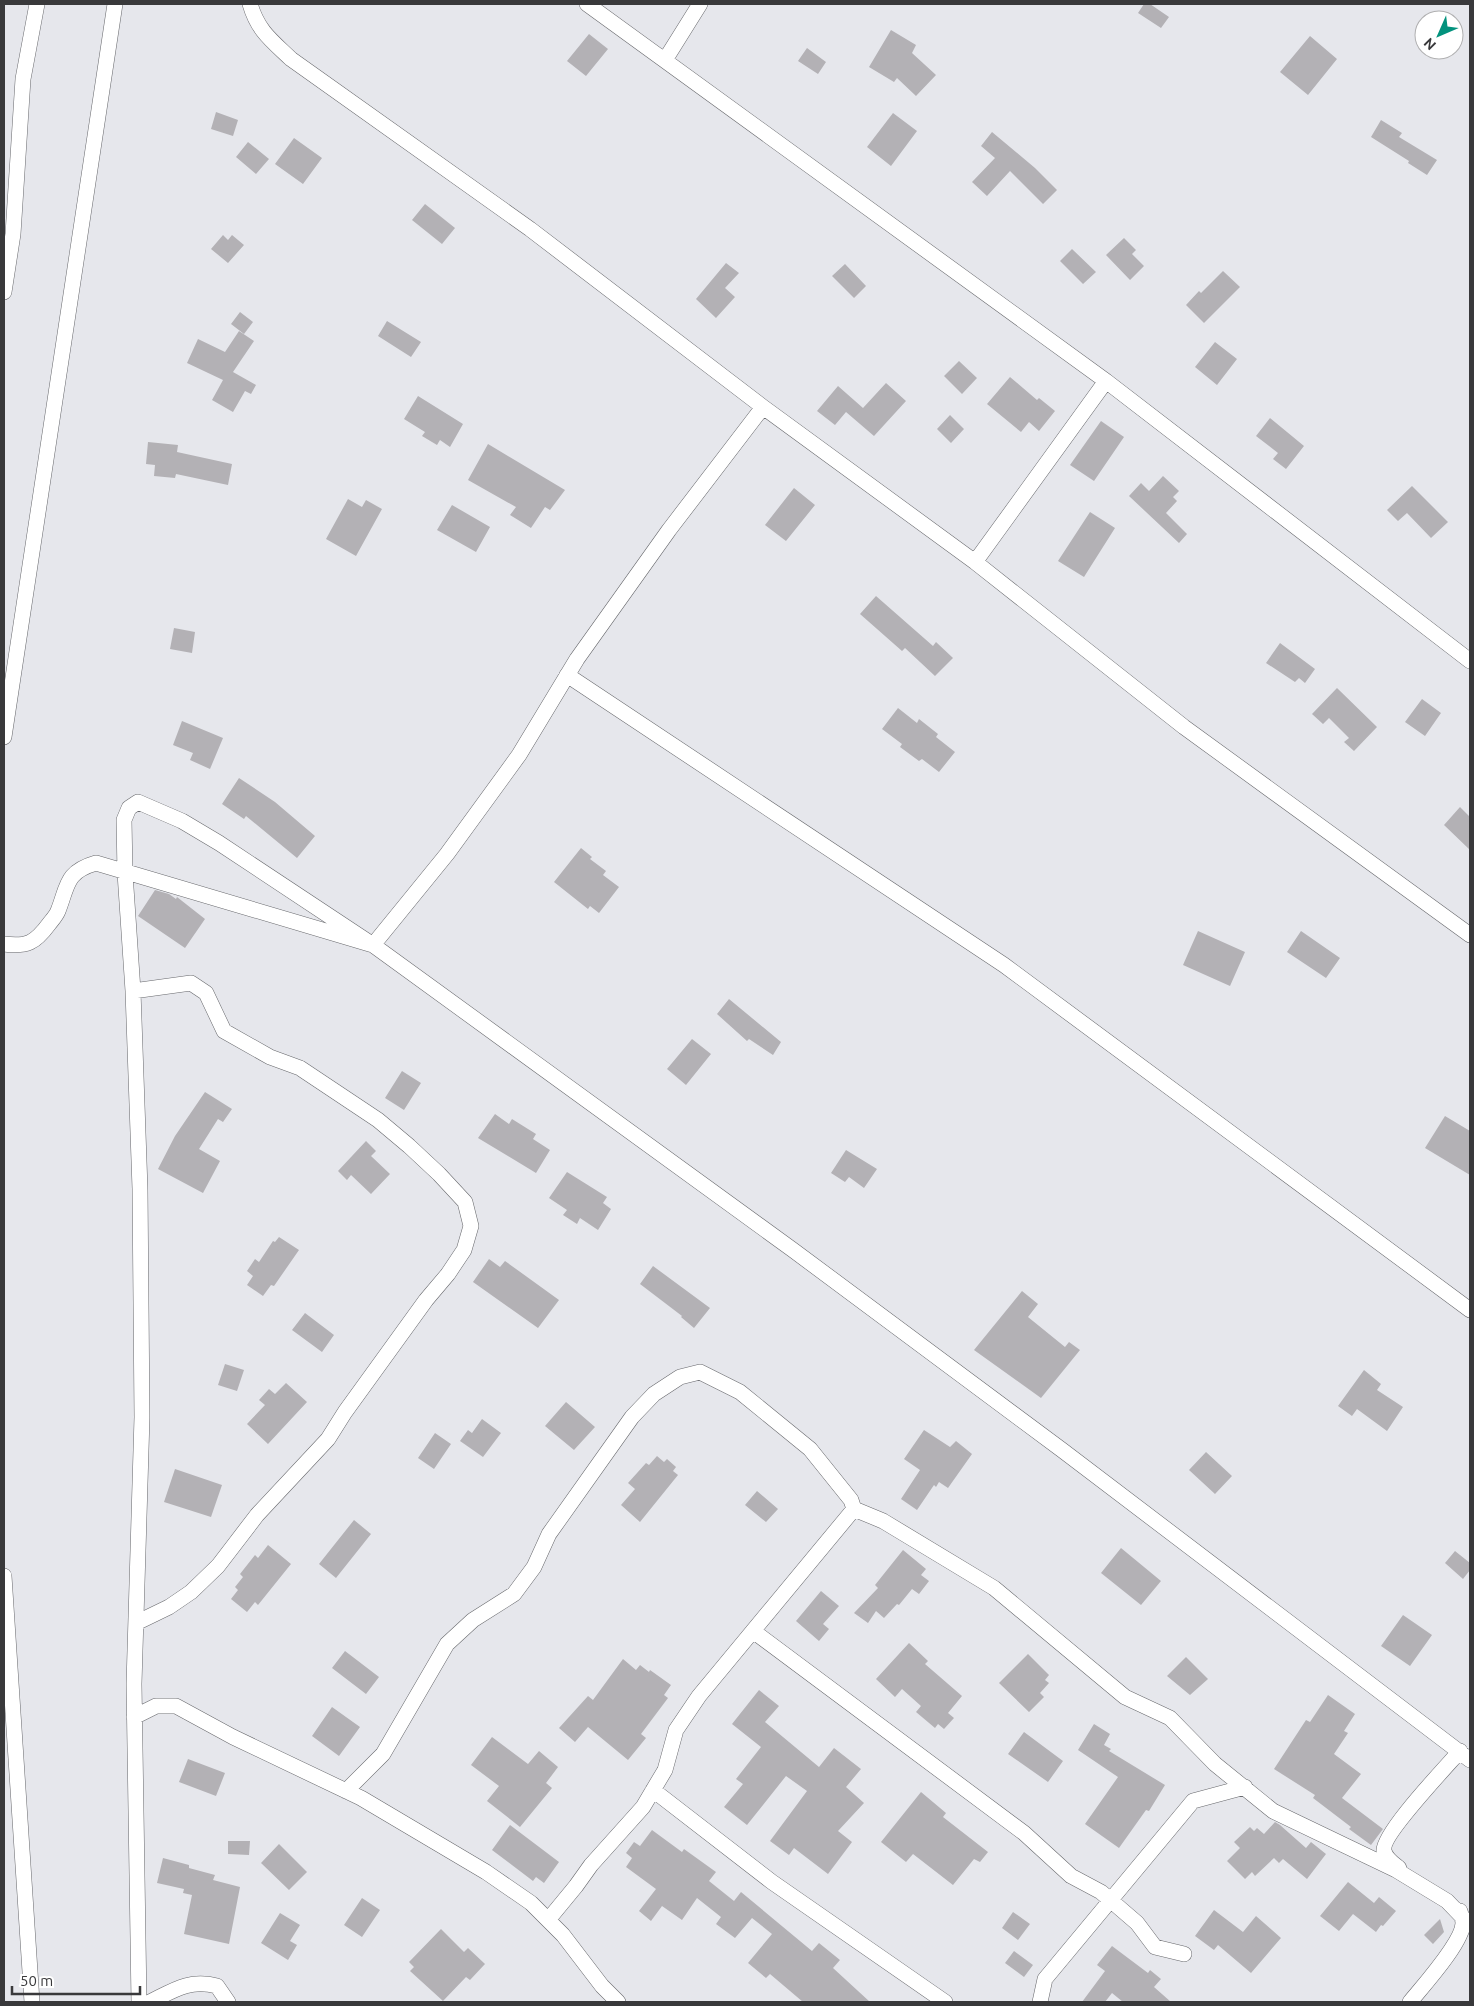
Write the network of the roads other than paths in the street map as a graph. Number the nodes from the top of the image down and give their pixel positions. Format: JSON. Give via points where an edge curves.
{"nodes":[{"id":1,"x":37,"y":4,"type":"edge"},
{"id":2,"x":115,"y":4,"type":"edge"},
{"id":3,"x":250,"y":4,"type":"edge"},
{"id":4,"x":587,"y":4,"type":"edge"},
{"id":5,"x":700,"y":4,"type":"edge"},
{"id":6,"x":665,"y":60,"type":"junction"},
{"id":7,"x":4,"y":292,"type":"edge"},
{"id":8,"x":1106,"y":381,"type":"junction"},
{"id":9,"x":763,"y":407,"type":"junction"},
{"id":10,"x":975,"y":562,"type":"junction"},
{"id":11,"x":1470,"y":661,"type":"edge"},
{"id":12,"x":566,"y":675,"type":"junction"},
{"id":13,"x":4,"y":737,"type":"edge"},
{"id":14,"x":125,"y":873,"type":"junction"},
{"id":15,"x":1470,"y":935,"type":"edge"},
{"id":16,"x":4,"y":944,"type":"edge"},
{"id":17,"x":373,"y":945,"type":"junction"},
{"id":18,"x":133,"y":990,"type":"junction"},
{"id":19,"x":1470,"y":1310,"type":"edge"},
{"id":20,"x":854,"y":1509,"type":"junction"},
{"id":21,"x":4,"y":1576,"type":"edge"},
{"id":22,"x":136,"y":1623,"type":"junction"},
{"id":23,"x":753,"y":1632,"type":"junction"},
{"id":24,"x":134,"y":1717,"type":"junction"},
{"id":25,"x":1465,"y":1756,"type":"edge"},
{"id":26,"x":1245,"y":1787,"type":"junction"},
{"id":27,"x":653,"y":1790,"type":"junction"},
{"id":28,"x":346,"y":1791,"type":"junction"},
{"id":29,"x":1111,"y":1901,"type":"junction"},
{"id":30,"x":548,"y":1920,"type":"junction"},
{"id":31,"x":1466,"y":1920,"type":"edge"},
{"id":32,"x":1184,"y":1954,"type":"dead end"},
{"id":33,"x":32,"y":2002,"type":"edge"},
{"id":34,"x":139,"y":2002,"type":"edge"},
{"id":35,"x":150,"y":2002,"type":"edge"},
{"id":36,"x":228,"y":2002,"type":"edge"},
{"id":37,"x":618,"y":2002,"type":"edge"},
{"id":38,"x":944,"y":2002,"type":"edge"},
{"id":39,"x":1040,"y":2002,"type":"edge"},
{"id":40,"x":1410,"y":2002,"type":"edge"}],
"edges":[{"from":1,"to":7,"type":"street","via":[[23,79],[13,234]]},
{"from":2,"to":13,"type":"street"},
{"from":3,"to":9,"type":"street","via":[[256,22],[291,59],[530,229]]},
{"from":4,"to":6,"type":"street"},
{"from":5,"to":6,"type":"street"},
{"from":6,"to":8,"type":"street"},
{"from":8,"to":10,"type":"street"},
{"from":8,"to":11,"type":"street"},
{"from":9,"to":10,"type":"street"},
{"from":9,"to":12,"type":"street","via":[[669,530]]},
{"from":10,"to":15,"type":"street","via":[[1184,727]]},
{"from":12,"to":17,"type":"street","via":[[519,755],[447,854]]},
{"from":12,"to":19,"type":"street","via":[[1004,965]]},
{"from":14,"to":16,"type":"street","via":[[96,863],[83,867],[71,878],[57,912],[40,936],[28,944]]},
{"from":14,"to":17,"type":"street"},
{"from":14,"to":17,"type":"street","via":[[124,820],[128,808],[138,802],[182,821],[212,839]]},
{"from":14,"to":18,"type":"street"},
{"from":17,"to":25,"type":"street","via":[[793,1250]]},
{"from":18,"to":22,"type":"street","via":[[140,1189],[142,1416]]},
{"from":18,"to":22,"type":"street","via":[[191,983],[206,994],[224,1031],[270,1057],[300,1068],[378,1120],[409,1146],[465,1202],[472,1226],[464,1250],[448,1274],[356,1396],[328,1439],[257,1514],[218,1566],[191,1592]]},
{"from":20,"to":23,"type":"street"},
{"from":20,"to":26,"type":"street","via":[[883,1521],[994,1588],[1125,1697],[1170,1718],[1215,1764]]},
{"from":20,"to":28,"type":"street","via":[[851,1500],[810,1449],[740,1392],[700,1372],[680,1378],[654,1394],[632,1416],[549,1534],[534,1567],[514,1594],[473,1620],[447,1644],[383,1754]]},
{"from":21,"to":33,"type":"street"},
{"from":22,"to":24,"type":"street"},
{"from":23,"to":27,"type":"street","via":[[699,1696],[676,1730],[665,1770]]},
{"from":23,"to":29,"type":"street","via":[[1024,1833],[1071,1876]]},
{"from":24,"to":28,"type":"street","via":[[156,1706],[176,1706]]},
{"from":24,"to":34,"type":"street"},
{"from":25,"to":31,"type":"street","via":[[1412,1805],[1386,1841],[1384,1851],[1397,1866],[1453,1901]]},
{"from":26,"to":29,"type":"street","via":[[1193,1801]]},
{"from":26,"to":31,"type":"street","via":[[1274,1811],[1396,1870],[1447,1902]]},
{"from":27,"to":30,"type":"street","via":[[643,1807],[590,1865]]},
{"from":27,"to":38,"type":"street","via":[[772,1882]]},
{"from":28,"to":30,"type":"street","via":[[486,1872],[531,1903]]},
{"from":29,"to":32,"type":"street","via":[[1137,1923],[1155,1947]]},
{"from":29,"to":39,"type":"street","via":[[1045,1979]]},
{"from":30,"to":37,"type":"street"},
{"from":31,"to":40,"type":"street","via":[[1445,1958]]},
{"from":35,"to":36,"type":"street","via":[[184,1986],[203,1982],[217,1986]]}]}
